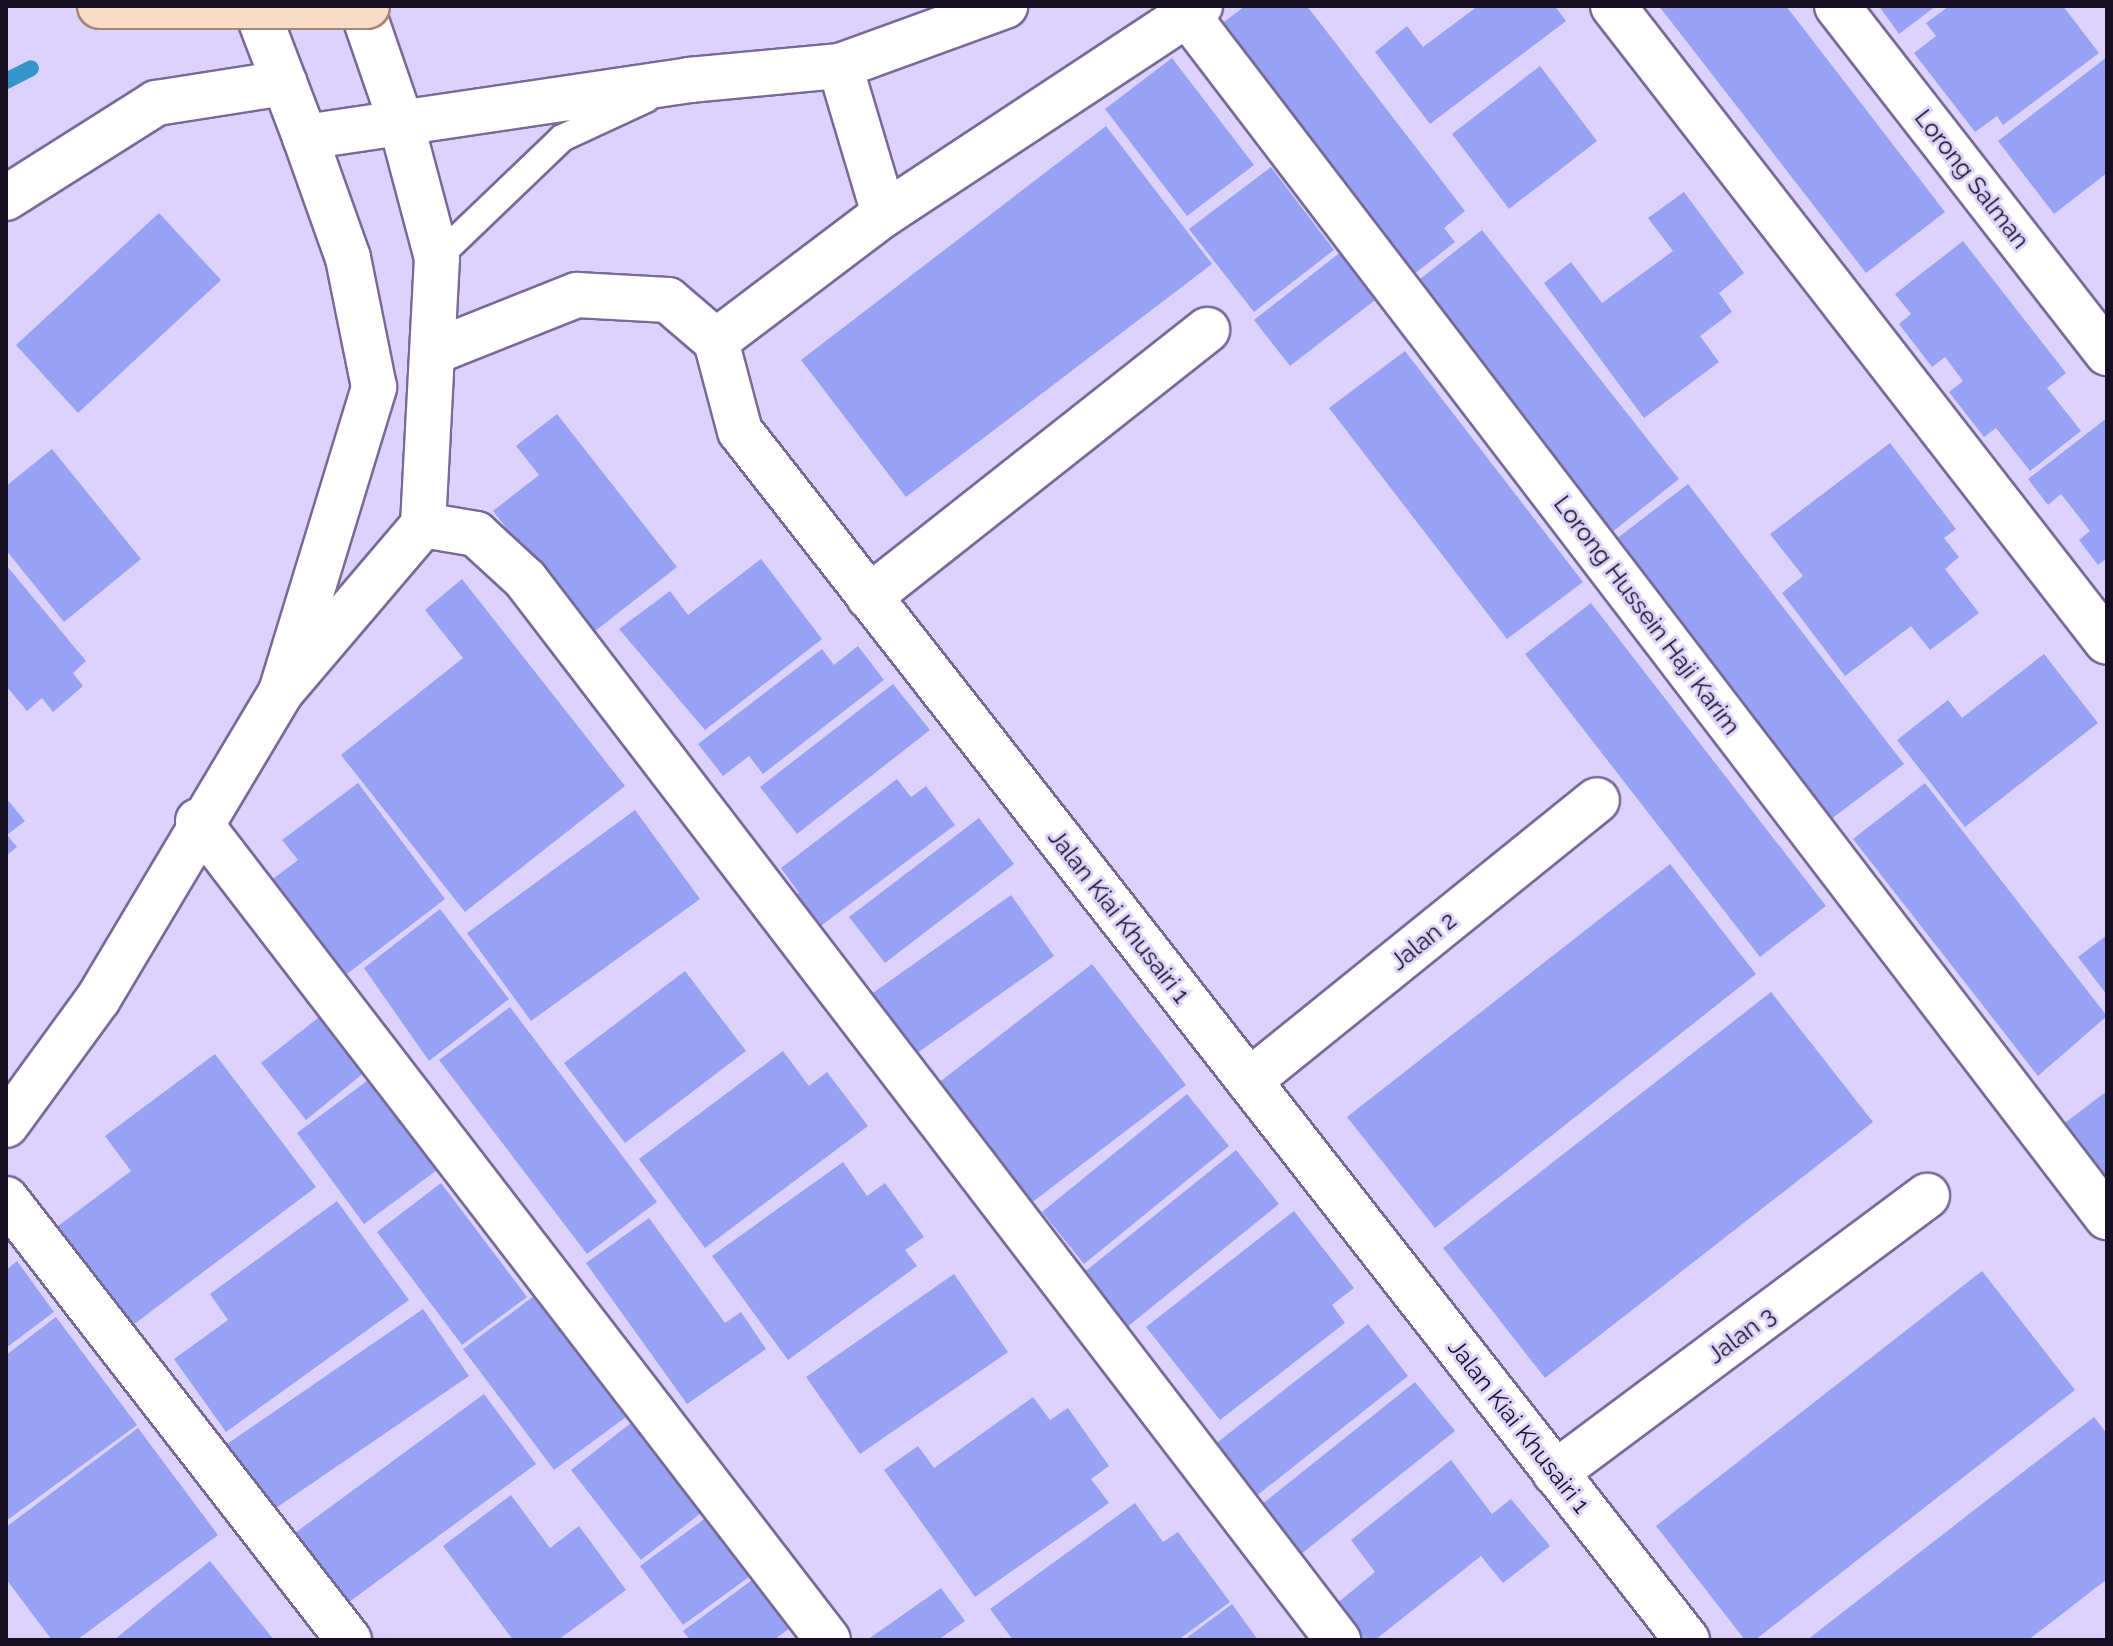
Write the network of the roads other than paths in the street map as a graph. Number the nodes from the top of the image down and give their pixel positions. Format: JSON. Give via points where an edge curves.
{"nodes":[{"id":1,"x":100,"y":6,"type":"edge"},
{"id":2,"x":255,"y":6,"type":"edge"},
{"id":3,"x":364,"y":6,"type":"edge"},
{"id":4,"x":1005,"y":6,"type":"edge"},
{"id":5,"x":1613,"y":6,"type":"edge"},
{"id":6,"x":1837,"y":6,"type":"edge"},
{"id":7,"x":1193,"y":10,"type":"edge"},
{"id":8,"x":840,"y":66,"type":"junction"},
{"id":9,"x":689,"y":80,"type":"junction"},
{"id":10,"x":284,"y":83,"type":"junction"},
{"id":11,"x":400,"y":119,"type":"junction"},
{"id":12,"x":305,"y":137,"type":"junction"},
{"id":13,"x":6,"y":198,"type":"edge"},
{"id":14,"x":884,"y":214,"type":"junction"},
{"id":15,"x":437,"y":258,"type":"junction"},
{"id":16,"x":1207,"y":330,"type":"dead end"},
{"id":17,"x":716,"y":341,"type":"junction"},
{"id":18,"x":436,"y":351,"type":"junction"},
{"id":19,"x":2107,"y":353,"type":"edge"},
{"id":20,"x":423,"y":525,"type":"junction"},
{"id":21,"x":869,"y":597,"type":"junction"},
{"id":22,"x":2107,"y":642,"type":"edge"},
{"id":23,"x":281,"y":692,"type":"junction"},
{"id":24,"x":1597,"y":800,"type":"dead end"},
{"id":25,"x":198,"y":821,"type":"junction"},
{"id":26,"x":1249,"y":1081,"type":"junction"},
{"id":27,"x":6,"y":1125,"type":"edge"},
{"id":28,"x":1927,"y":1196,"type":"dead end"},
{"id":29,"x":6,"y":1199,"type":"edge"},
{"id":30,"x":2107,"y":1217,"type":"edge"},
{"id":31,"x":1555,"y":1473,"type":"junction"},
{"id":32,"x":349,"y":1640,"type":"edge"},
{"id":33,"x":828,"y":1640,"type":"edge"},
{"id":34,"x":1338,"y":1640,"type":"edge"},
{"id":35,"x":1687,"y":1640,"type":"edge"}],
"edges":[{"from":1,"to":3,"type":"main road","bridge":true},
{"from":2,"to":10,"type":"street"},
{"from":3,"to":11,"type":"street"},
{"from":4,"to":8,"type":"street"},
{"from":5,"to":22,"type":"street"},
{"from":6,"to":19,"type":"street","name":"Lorong Salman"},
{"from":7,"to":14,"type":"street"},
{"from":7,"to":30,"type":"street","name":"Lorong Hussein Haji Karim"},
{"from":8,"to":9,"type":"street"},
{"from":8,"to":14,"type":"street"},
{"from":9,"to":11,"type":"street"},
{"from":9,"to":15,"type":"lane","via":[[562,138]]},
{"from":10,"to":12,"type":"street"},
{"from":10,"to":13,"type":"street","via":[[156,103]]},
{"from":11,"to":12,"type":"street"},
{"from":11,"to":15,"type":"street"},
{"from":12,"to":23,"type":"street","via":[[348,258],[374,387]]},
{"from":14,"to":17,"type":"street"},
{"from":15,"to":18,"type":"street"},
{"from":16,"to":21,"type":"street"},
{"from":17,"to":18,"type":"street","via":[[668,300],[577,295]]},
{"from":17,"to":21,"type":"street","name":"Jalan Kiai Khusairi 1","via":[[740,431]]},
{"from":18,"to":20,"type":"street"},
{"from":20,"to":23,"type":"street"},
{"from":20,"to":34,"type":"street","via":[[476,534],[525,579]]},
{"from":21,"to":26,"type":"street","name":"Jalan Kiai Khusairi 1"},
{"from":23,"to":25,"type":"street"},
{"from":24,"to":26,"type":"street","name":"Jalan 2"},
{"from":25,"to":27,"type":"street","via":[[98,999]]},
{"from":25,"to":33,"type":"street"},
{"from":26,"to":31,"type":"street","name":"Jalan Kiai Khusairi 1"},
{"from":28,"to":31,"type":"street","name":"Jalan 3"},
{"from":29,"to":32,"type":"street"},
{"from":31,"to":35,"type":"street","name":"Jalan Kiai Khusairi 1"}]}
